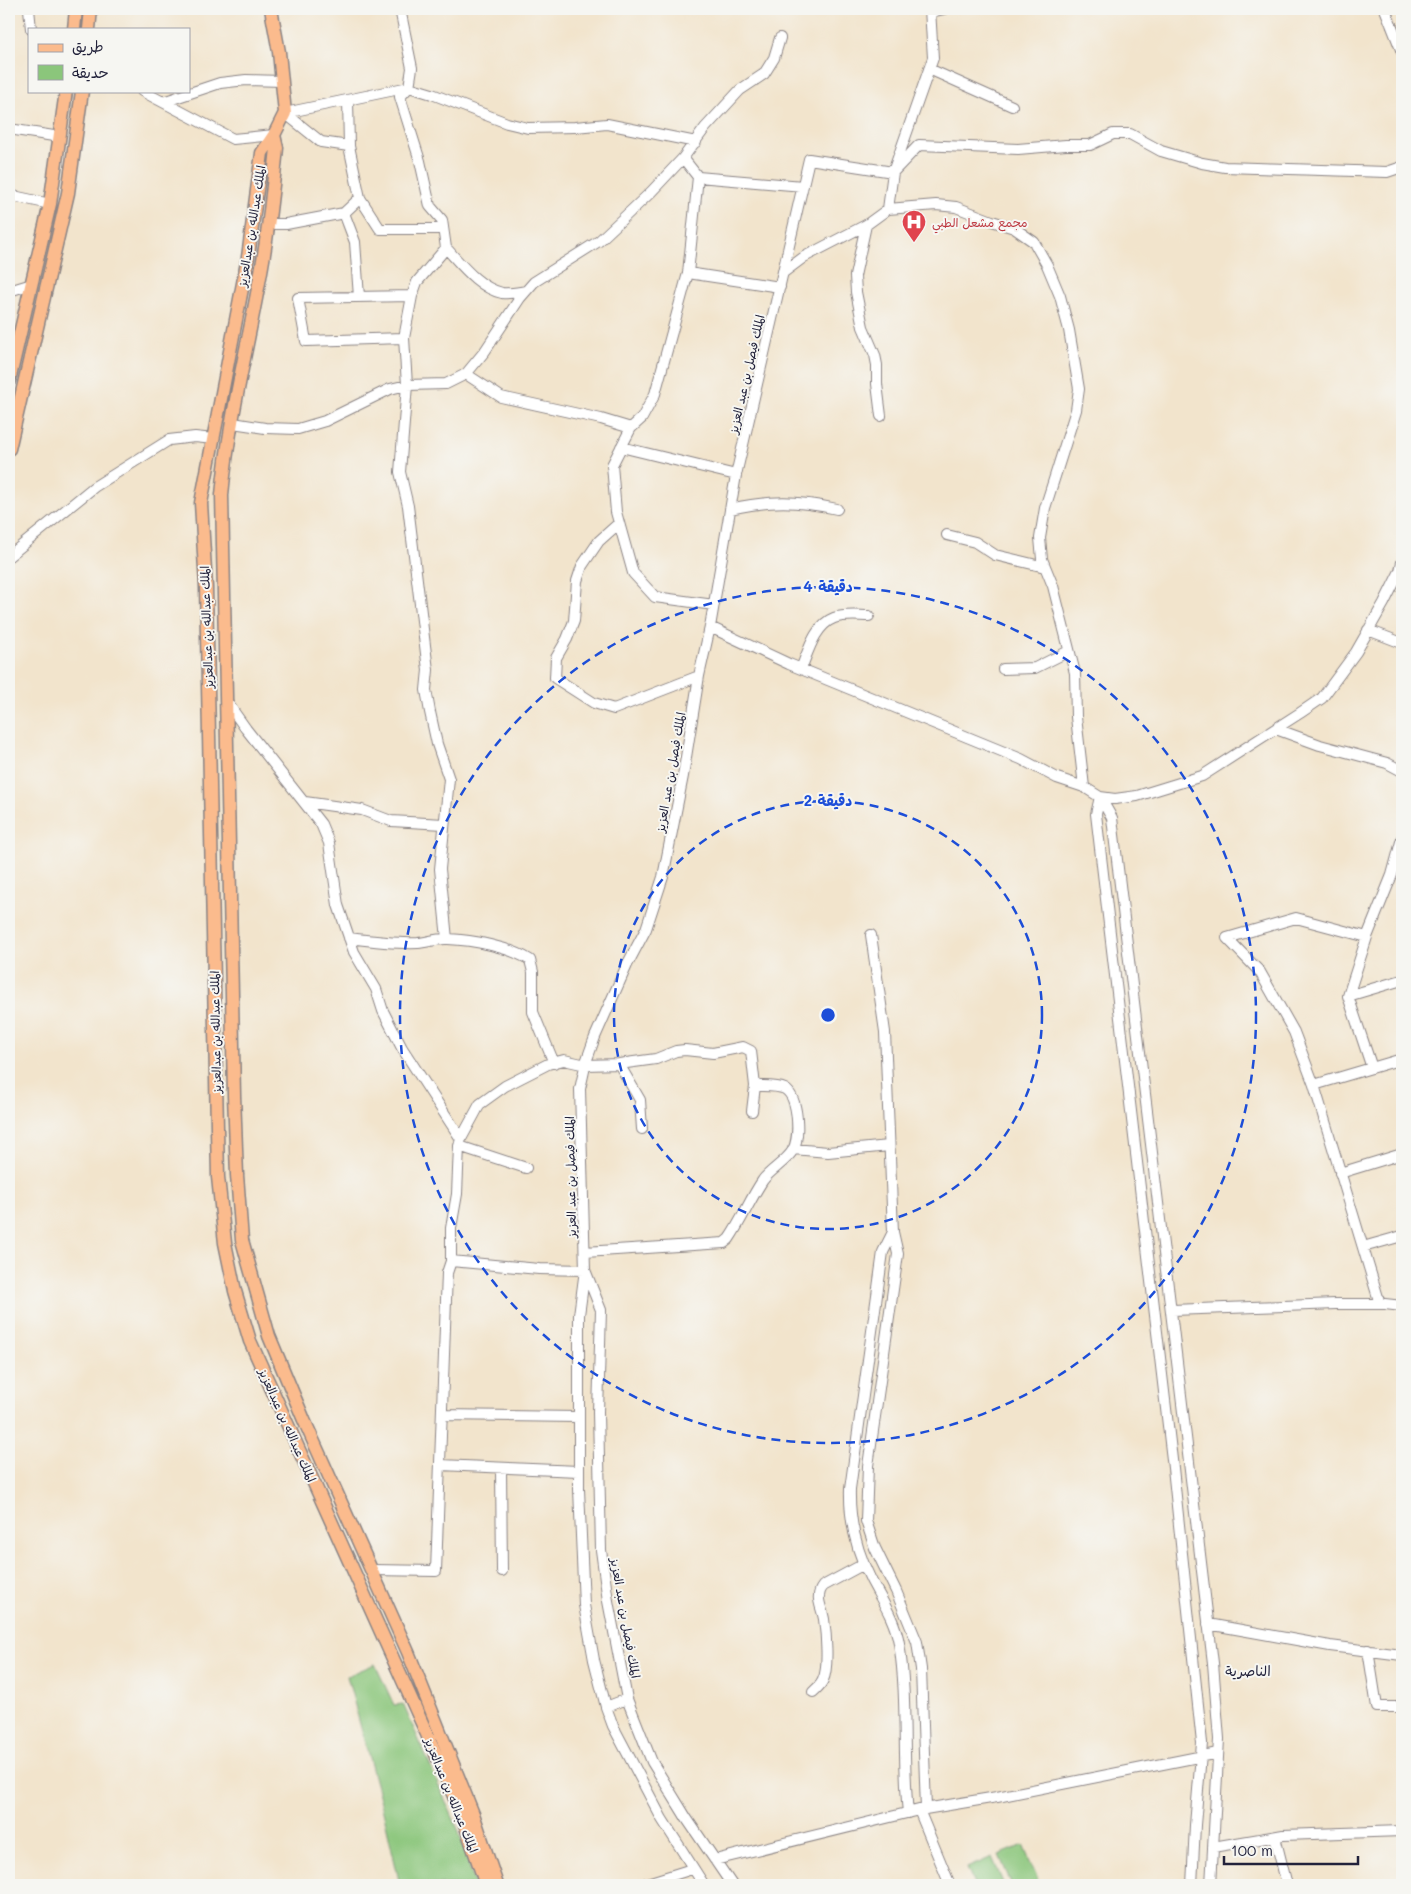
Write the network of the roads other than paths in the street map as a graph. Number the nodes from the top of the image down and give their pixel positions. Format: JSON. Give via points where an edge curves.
{"nodes":[{"id":1,"x":29,"y":9,"type":"edge"},
{"id":2,"x":76,"y":9,"type":"edge"},
{"id":3,"x":91,"y":9,"type":"edge"},
{"id":4,"x":271,"y":9,"type":"edge"},
{"id":5,"x":400,"y":9,"type":"edge"},
{"id":6,"x":944,"y":9,"type":"edge"},
{"id":7,"x":1385,"y":9,"type":"edge"},
{"id":8,"x":930,"y":10,"type":"edge"},
{"id":9,"x":31,"y":28,"type":"edge"},
{"id":10,"x":74,"y":28,"type":"edge"},
{"id":11,"x":89,"y":28,"type":"edge"},
{"id":12,"x":780,"y":38,"type":"dead end"},
{"id":13,"x":1402,"y":52,"type":"edge"},
{"id":14,"x":929,"y":70,"type":"junction"},
{"id":15,"x":282,"y":81,"type":"junction"},
{"id":16,"x":409,"y":88,"type":"junction"},
{"id":17,"x":66,"y":92,"type":"edge"},
{"id":18,"x":82,"y":92,"type":"edge"},
{"id":19,"x":144,"y":92,"type":"edge"},
{"id":20,"x":348,"y":100,"type":"junction"},
{"id":21,"x":163,"y":102,"type":"junction"},
{"id":22,"x":1012,"y":106,"type":"dead end"},
{"id":23,"x":285,"y":113,"type":"junction"},
{"id":24,"x":9,"y":129,"type":"edge"},
{"id":25,"x":274,"y":135,"type":"junction"},
{"id":26,"x":60,"y":137,"type":"junction"},
{"id":27,"x":696,"y":142,"type":"junction"},
{"id":28,"x":350,"y":146,"type":"junction"},
{"id":29,"x":683,"y":158,"type":"junction"},
{"id":30,"x":1402,"y":167,"type":"edge"},
{"id":31,"x":893,"y":172,"type":"junction"},
{"id":32,"x":698,"y":177,"type":"junction"},
{"id":33,"x":803,"y":186,"type":"junction"},
{"id":34,"x":9,"y":195,"type":"edge"},
{"id":35,"x":360,"y":198,"type":"junction"},
{"id":36,"x":50,"y":204,"type":"junction"},
{"id":37,"x":888,"y":209,"type":"junction"},
{"id":38,"x":344,"y":213,"type":"junction"},
{"id":39,"x":268,"y":224,"type":"junction"},
{"id":40,"x":866,"y":225,"type":"junction"},
{"id":41,"x":443,"y":228,"type":"junction"},
{"id":42,"x":446,"y":248,"type":"junction"},
{"id":43,"x":688,"y":272,"type":"junction"},
{"id":44,"x":784,"y":272,"type":"junction"},
{"id":45,"x":32,"y":284,"type":"junction"},
{"id":46,"x":780,"y":287,"type":"junction"},
{"id":47,"x":9,"y":291,"type":"edge"},
{"id":48,"x":526,"y":291,"type":"junction"},
{"id":49,"x":412,"y":296,"type":"junction"},
{"id":50,"x":359,"y":297,"type":"junction"},
{"id":51,"x":404,"y":338,"type":"junction"},
{"id":52,"x":466,"y":374,"type":"junction"},
{"id":53,"x":9,"y":381,"type":"edge"},
{"id":54,"x":407,"y":385,"type":"junction"},
{"id":55,"x":881,"y":416,"type":"dead end"},
{"id":56,"x":233,"y":422,"type":"junction"},
{"id":57,"x":631,"y":428,"type":"junction"},
{"id":58,"x":212,"y":439,"type":"junction"},
{"id":59,"x":621,"y":447,"type":"junction"},
{"id":60,"x":9,"y":449,"type":"edge"},
{"id":61,"x":736,"y":475,"type":"junction"},
{"id":62,"x":730,"y":509,"type":"junction"},
{"id":63,"x":837,"y":509,"type":"dead end"},
{"id":64,"x":618,"y":524,"type":"junction"},
{"id":65,"x":947,"y":535,"type":"dead end"},
{"id":66,"x":9,"y":556,"type":"edge"},
{"id":67,"x":1402,"y":562,"type":"edge"},
{"id":68,"x":1045,"y":566,"type":"junction"},
{"id":69,"x":714,"y":605,"type":"junction"},
{"id":70,"x":869,"y":616,"type":"dead end"},
{"id":71,"x":710,"y":627,"type":"junction"},
{"id":72,"x":1368,"y":630,"type":"junction"},
{"id":73,"x":1402,"y":643,"type":"edge"},
{"id":74,"x":1069,"y":651,"type":"junction"},
{"id":75,"x":801,"y":669,"type":"junction"},
{"id":76,"x":1003,"y":669,"type":"dead end"},
{"id":77,"x":699,"y":676,"type":"junction"},
{"id":78,"x":226,"y":701,"type":"junction"},
{"id":79,"x":1276,"y":729,"type":"junction"},
{"id":80,"x":1402,"y":771,"type":"edge"},
{"id":81,"x":1084,"y":787,"type":"junction"},
{"id":82,"x":1100,"y":796,"type":"junction"},
{"id":83,"x":305,"y":802,"type":"junction"},
{"id":84,"x":444,"y":824,"type":"junction"},
{"id":85,"x":1402,"y":838,"type":"edge"},
{"id":86,"x":1392,"y":875,"type":"junction"},
{"id":87,"x":1402,"y":878,"type":"edge"},
{"id":88,"x":871,"y":935,"type":"dead end"},
{"id":89,"x":1367,"y":937,"type":"junction"},
{"id":90,"x":349,"y":938,"type":"junction"},
{"id":91,"x":447,"y":939,"type":"junction"},
{"id":92,"x":1402,"y":980,"type":"edge"},
{"id":93,"x":1348,"y":996,"type":"junction"},
{"id":94,"x":1402,"y":1059,"type":"edge"},
{"id":95,"x":554,"y":1063,"type":"junction"},
{"id":96,"x":619,"y":1064,"type":"junction"},
{"id":97,"x":586,"y":1065,"type":"junction"},
{"id":98,"x":1372,"y":1068,"type":"junction"},
{"id":99,"x":1314,"y":1085,"type":"junction"},
{"id":100,"x":755,"y":1086,"type":"junction"},
{"id":101,"x":752,"y":1111,"type":"dead end"},
{"id":102,"x":642,"y":1129,"type":"dead end"},
{"id":103,"x":460,"y":1142,"type":"junction"},
{"id":104,"x":889,"y":1146,"type":"junction"},
{"id":105,"x":793,"y":1149,"type":"junction"},
{"id":106,"x":1402,"y":1154,"type":"edge"},
{"id":107,"x":526,"y":1168,"type":"dead end"},
{"id":108,"x":1340,"y":1173,"type":"junction"},
{"id":109,"x":893,"y":1232,"type":"junction"},
{"id":110,"x":1402,"y":1236,"type":"edge"},
{"id":111,"x":1363,"y":1247,"type":"junction"},
{"id":112,"x":585,"y":1252,"type":"junction"},
{"id":113,"x":451,"y":1262,"type":"junction"},
{"id":114,"x":585,"y":1270,"type":"junction"},
{"id":115,"x":1380,"y":1304,"type":"junction"},
{"id":116,"x":1402,"y":1306,"type":"edge"},
{"id":117,"x":1172,"y":1310,"type":"junction"},
{"id":118,"x":442,"y":1414,"type":"junction"},
{"id":119,"x":579,"y":1417,"type":"junction"},
{"id":120,"x":440,"y":1465,"type":"junction"},
{"id":121,"x":501,"y":1468,"type":"junction"},
{"id":122,"x":579,"y":1471,"type":"junction"},
{"id":123,"x":864,"y":1564,"type":"junction"},
{"id":124,"x":372,"y":1570,"type":"junction"},
{"id":125,"x":502,"y":1571,"type":"dead end"},
{"id":126,"x":1208,"y":1624,"type":"junction"},
{"id":127,"x":1368,"y":1650,"type":"junction"},
{"id":128,"x":1402,"y":1655,"type":"edge"},
{"id":129,"x":813,"y":1692,"type":"dead end"},
{"id":130,"x":627,"y":1699,"type":"junction"},
{"id":131,"x":606,"y":1707,"type":"junction"},
{"id":132,"x":1402,"y":1707,"type":"edge"},
{"id":133,"x":1218,"y":1753,"type":"junction"},
{"id":134,"x":1201,"y":1756,"type":"junction"},
{"id":135,"x":922,"y":1810,"type":"junction"},
{"id":136,"x":908,"y":1813,"type":"junction"},
{"id":137,"x":1402,"y":1831,"type":"edge"},
{"id":138,"x":1275,"y":1837,"type":"junction"},
{"id":139,"x":1213,"y":1847,"type":"junction"},
{"id":140,"x":715,"y":1860,"type":"junction"},
{"id":141,"x":692,"y":1869,"type":"junction"},
{"id":142,"x":1213,"y":1884,"type":"edge"},
{"id":143,"x":486,"y":1885,"type":"edge"},
{"id":144,"x":497,"y":1885,"type":"edge"},
{"id":145,"x":642,"y":1885,"type":"edge"},
{"id":146,"x":704,"y":1885,"type":"edge"},
{"id":147,"x":732,"y":1885,"type":"edge"},
{"id":148,"x":950,"y":1885,"type":"edge"},
{"id":149,"x":1192,"y":1885,"type":"edge"},
{"id":150,"x":1287,"y":1885,"type":"edge"}],
"edges":[{"from":1,"to":9,"type":"street"},
{"from":2,"to":10,"type":"main road"},
{"from":3,"to":11,"type":"main road"},
{"from":4,"to":15,"type":"main road"},
{"from":5,"to":16,"type":"street","via":[[412,68]]},
{"from":6,"to":8,"type":"street"},
{"from":7,"to":13,"type":"street"},
{"from":8,"to":14,"type":"street","via":[[933,58]]},
{"from":12,"to":27,"type":"street","via":[[774,58],[764,74],[740,90]]},
{"from":14,"to":22,"type":"street"},
{"from":14,"to":31,"type":"street"},
{"from":15,"to":21,"type":"street","via":[[225,82]]},
{"from":15,"to":23,"type":"main road"},
{"from":16,"to":20,"type":"street"},
{"from":16,"to":27,"type":"street","via":[[528,128],[606,124]]},
{"from":16,"to":41,"type":"street","via":[[400,97],[430,206],[442,220]]},
{"from":17,"to":26,"type":"main road"},
{"from":18,"to":60,"type":"main road","via":[[68,192]]},
{"from":19,"to":21,"type":"street"},
{"from":20,"to":23,"type":"street"},
{"from":20,"to":28,"type":"street"},
{"from":21,"to":25,"type":"street","via":[[233,139]]},
{"from":23,"to":25,"type":"main road","name":"الملك عبدالله بن عبدالعزيز"},
{"from":23,"to":28,"type":"street","via":[[321,142]]},
{"from":24,"to":26,"type":"street"},
{"from":25,"to":39,"type":"main road","name":"الملك عبدالله بن عبدالعزيز","via":[[277,148]]},
{"from":25,"to":58,"type":"main road","name":"الملك عبدالله بن عبدالعزيز","via":[[262,153],[248,257]]},
{"from":26,"to":36,"type":"main road"},
{"from":27,"to":29,"type":"street"},
{"from":28,"to":35,"type":"street"},
{"from":29,"to":32,"type":"street"},
{"from":29,"to":48,"type":"street","via":[[599,241],[534,282]]},
{"from":30,"to":31,"type":"street","via":[[1386,172],[1226,167],[1161,151],[1130,134],[1113,134],[1090,145],[1018,149],[919,146]]},
{"from":31,"to":33,"type":"street","name":"الملك فيصل بن عبد العزيز","via":[[809,159]]},
{"from":31,"to":37,"type":"street"},
{"from":32,"to":33,"type":"street"},
{"from":32,"to":43,"type":"street"},
{"from":33,"to":44,"type":"street","name":"الملك فيصل بن عبد العزيز"},
{"from":34,"to":36,"type":"street"},
{"from":35,"to":38,"type":"street"},
{"from":35,"to":41,"type":"street","via":[[380,229]]},
{"from":36,"to":45,"type":"main road"},
{"from":37,"to":40,"type":"street"},
{"from":37,"to":68,"type":"street","via":[[936,205],[961,208],[1014,228],[1034,242],[1047,265],[1069,330],[1079,389],[1076,410],[1045,508],[1040,538]]},
{"from":38,"to":39,"type":"street","via":[[286,224]]},
{"from":38,"to":50,"type":"street","via":[[355,242]]},
{"from":39,"to":56,"type":"main road","name":"الملك عبدالله بن عبدالعزيز"},
{"from":40,"to":44,"type":"street","via":[[804,256]]},
{"from":40,"to":55,"type":"street","via":[[855,276],[856,292],[863,327],[875,355]]},
{"from":41,"to":42,"type":"street"},
{"from":42,"to":48,"type":"street","via":[[466,270],[487,286],[503,293]]},
{"from":42,"to":49,"type":"street","via":[[417,282]]},
{"from":43,"to":46,"type":"street"},
{"from":43,"to":57,"type":"street","via":[[655,394],[642,418]]},
{"from":44,"to":46,"type":"street","name":"الملك فيصل بن عبد العزيز"},
{"from":45,"to":47,"type":"street"},
{"from":45,"to":53,"type":"main road"},
{"from":46,"to":61,"type":"street","name":"الملك فيصل بن عبد العزيز"},
{"from":48,"to":52,"type":"street"},
{"from":49,"to":50,"type":"street"},
{"from":49,"to":51,"type":"street"},
{"from":50,"to":51,"type":"street","via":[[298,298],[306,341]]},
{"from":51,"to":54,"type":"street"},
{"from":52,"to":54,"type":"street","via":[[446,384]]},
{"from":52,"to":57,"type":"street","via":[[501,397]]},
{"from":54,"to":56,"type":"street","via":[[390,389],[325,421],[298,429],[265,428]]},
{"from":54,"to":84,"type":"street","via":[[400,472],[408,506],[428,670],[426,690],[436,744],[449,779]]},
{"from":56,"to":78,"type":"main road","name":"الملك عبدالله بن عبدالعزيز","via":[[226,451],[222,495]]},
{"from":57,"to":59,"type":"street"},
{"from":58,"to":66,"type":"street","via":[[169,440],[94,487]]},
{"from":58,"to":143,"type":"main road","name":"الملك عبدالله بن عبدالعزيز","via":[[201,503],[206,587],[218,1177],[225,1243],[250,1340],[440,1763]]},
{"from":59,"to":61,"type":"street"},
{"from":59,"to":64,"type":"street","via":[[612,464]]},
{"from":61,"to":62,"type":"street","name":"الملك فيصل بن عبد العزيز"},
{"from":62,"to":63,"type":"street","via":[[764,502],[803,502]]},
{"from":62,"to":69,"type":"street","name":"الملك فيصل بن عبد العزيز"},
{"from":64,"to":69,"type":"street","via":[[633,573],[655,596]]},
{"from":64,"to":77,"type":"street","via":[[599,541],[582,566],[577,581],[574,621],[556,658],[555,678],[594,703],[614,709]]},
{"from":65,"to":68,"type":"street","via":[[975,542],[996,555]]},
{"from":67,"to":72,"type":"street","via":[[1384,604]]},
{"from":68,"to":74,"type":"street"},
{"from":69,"to":71,"type":"street","name":"الملك فيصل بن عبد العزيز"},
{"from":70,"to":75,"type":"street","via":[[846,616],[826,623],[810,646]]},
{"from":71,"to":75,"type":"street"},
{"from":71,"to":77,"type":"street","name":"الملك فيصل بن عبد العزيز"},
{"from":72,"to":73,"type":"street"},
{"from":72,"to":79,"type":"street","via":[[1322,698]]},
{"from":74,"to":76,"type":"street","via":[[1035,668]]},
{"from":74,"to":81,"type":"street","via":[[1075,674]]},
{"from":75,"to":81,"type":"street"},
{"from":77,"to":97,"type":"street","name":"الملك فيصل بن عبد العزيز","via":[[663,877],[646,929],[595,1037]]},
{"from":78,"to":83,"type":"street"},
{"from":78,"to":124,"type":"main road","name":"الملك عبدالله بن عبدالعزيز","via":[[234,1095],[242,1240],[269,1336]]},
{"from":79,"to":80,"type":"street","via":[[1320,746],[1387,763]]},
{"from":79,"to":82,"type":"street","via":[[1202,776],[1137,796],[1115,799]]},
{"from":81,"to":82,"type":"street"},
{"from":82,"to":117,"type":"street","via":[[1112,818]]},
{"from":82,"to":134,"type":"street","via":[[1096,814],[1173,1468]]},
{"from":83,"to":84,"type":"street","via":[[362,810],[391,821]]},
{"from":83,"to":90,"type":"street","via":[[321,824],[328,843],[338,905]]},
{"from":84,"to":91,"type":"street","via":[[440,869]]},
{"from":85,"to":86,"type":"street"},
{"from":86,"to":87,"type":"street"},
{"from":86,"to":89,"type":"street"},
{"from":88,"to":104,"type":"street","via":[[885,1032]]},
{"from":89,"to":93,"type":"street"},
{"from":89,"to":99,"type":"street","via":[[1296,918],[1227,938],[1260,972],[1294,1032]]},
{"from":90,"to":91,"type":"street","via":[[384,943]]},
{"from":90,"to":103,"type":"street","via":[[402,1048]]},
{"from":91,"to":95,"type":"street","via":[[508,950],[530,960],[533,1012]]},
{"from":92,"to":93,"type":"street"},
{"from":93,"to":98,"type":"street"},
{"from":94,"to":98,"type":"street"},
{"from":95,"to":97,"type":"street","via":[[564,1060]]},
{"from":95,"to":103,"type":"street","via":[[505,1086],[480,1104]]},
{"from":96,"to":97,"type":"street"},
{"from":96,"to":100,"type":"street","via":[[656,1059],[676,1051],[713,1053],[742,1047],[751,1051]]},
{"from":96,"to":102,"type":"street","via":[[640,1100]]},
{"from":97,"to":112,"type":"street","name":"الملك فيصل بن عبد العزيز","via":[[580,1089]]},
{"from":98,"to":99,"type":"street"},
{"from":99,"to":108,"type":"street"},
{"from":100,"to":101,"type":"street"},
{"from":100,"to":105,"type":"street","via":[[777,1087],[790,1094],[798,1123]]},
{"from":103,"to":107,"type":"street"},
{"from":103,"to":113,"type":"street","via":[[451,1228]]},
{"from":104,"to":105,"type":"street","via":[[828,1152]]},
{"from":104,"to":109,"type":"street"},
{"from":105,"to":112,"type":"street","via":[[765,1178],[735,1231],[724,1243]]},
{"from":106,"to":108,"type":"street"},
{"from":108,"to":111,"type":"street"},
{"from":109,"to":123,"type":"street","via":[[882,1252],[850,1489],[849,1510]]},
{"from":109,"to":135,"type":"street","via":[[898,1254],[868,1466],[866,1521],[917,1642]]},
{"from":110,"to":111,"type":"street"},
{"from":111,"to":115,"type":"street"},
{"from":112,"to":114,"type":"street","name":"الملك فيصل بن عبد العزيز"},
{"from":113,"to":114,"type":"street","via":[[539,1270]]},
{"from":113,"to":118,"type":"street","via":[[447,1273]]},
{"from":114,"to":119,"type":"street","name":"الملك فيصل بن عبد العزيز","via":[[578,1315]]},
{"from":114,"to":130,"type":"street","name":"الملك فيصل بن عبد العزيز","via":[[601,1310],[598,1412],[601,1550]]},
{"from":115,"to":116,"type":"street"},
{"from":115,"to":117,"type":"street"},
{"from":117,"to":126,"type":"street"},
{"from":118,"to":119,"type":"street"},
{"from":118,"to":120,"type":"street"},
{"from":119,"to":122,"type":"street","name":"الملك فيصل بن عبد العزيز"},
{"from":120,"to":121,"type":"street"},
{"from":120,"to":124,"type":"street","via":[[436,1571]]},
{"from":121,"to":122,"type":"street"},
{"from":121,"to":125,"type":"street"},
{"from":122,"to":131,"type":"street","name":"الملك فيصل بن عبد العزيز","via":[[584,1604]]},
{"from":123,"to":129,"type":"street","via":[[819,1591],[826,1662],[822,1682]]},
{"from":123,"to":136,"type":"street","via":[[890,1614],[899,1641]]},
{"from":124,"to":144,"type":"main road","name":"الملك عبدالله بن عبدالعزيز","via":[[474,1814]]},
{"from":126,"to":127,"type":"street"},
{"from":126,"to":133,"type":"street"},
{"from":127,"to":128,"type":"street"},
{"from":127,"to":132,"type":"street","via":[[1377,1707]]},
{"from":130,"to":131,"type":"street"},
{"from":130,"to":140,"type":"street","name":"الملك فيصل بن عبد العزيز","via":[[652,1762]]},
{"from":131,"to":141,"type":"street","name":"الملك فيصل بن عبد العزيز","via":[[640,1780]]},
{"from":133,"to":134,"type":"street"},
{"from":133,"to":139,"type":"street"},
{"from":134,"to":135,"type":"street"},
{"from":134,"to":149,"type":"street"},
{"from":135,"to":136,"type":"street"},
{"from":135,"to":148,"type":"street"},
{"from":136,"to":140,"type":"street"},
{"from":137,"to":138,"type":"street"},
{"from":138,"to":139,"type":"street"},
{"from":138,"to":150,"type":"street"},
{"from":139,"to":142,"type":"street"},
{"from":140,"to":147,"type":"street","name":"الملك فيصل بن عبد العزيز"},
{"from":141,"to":145,"type":"street"},
{"from":141,"to":146,"type":"street","name":"الملك فيصل بن عبد العزيز"}]}
